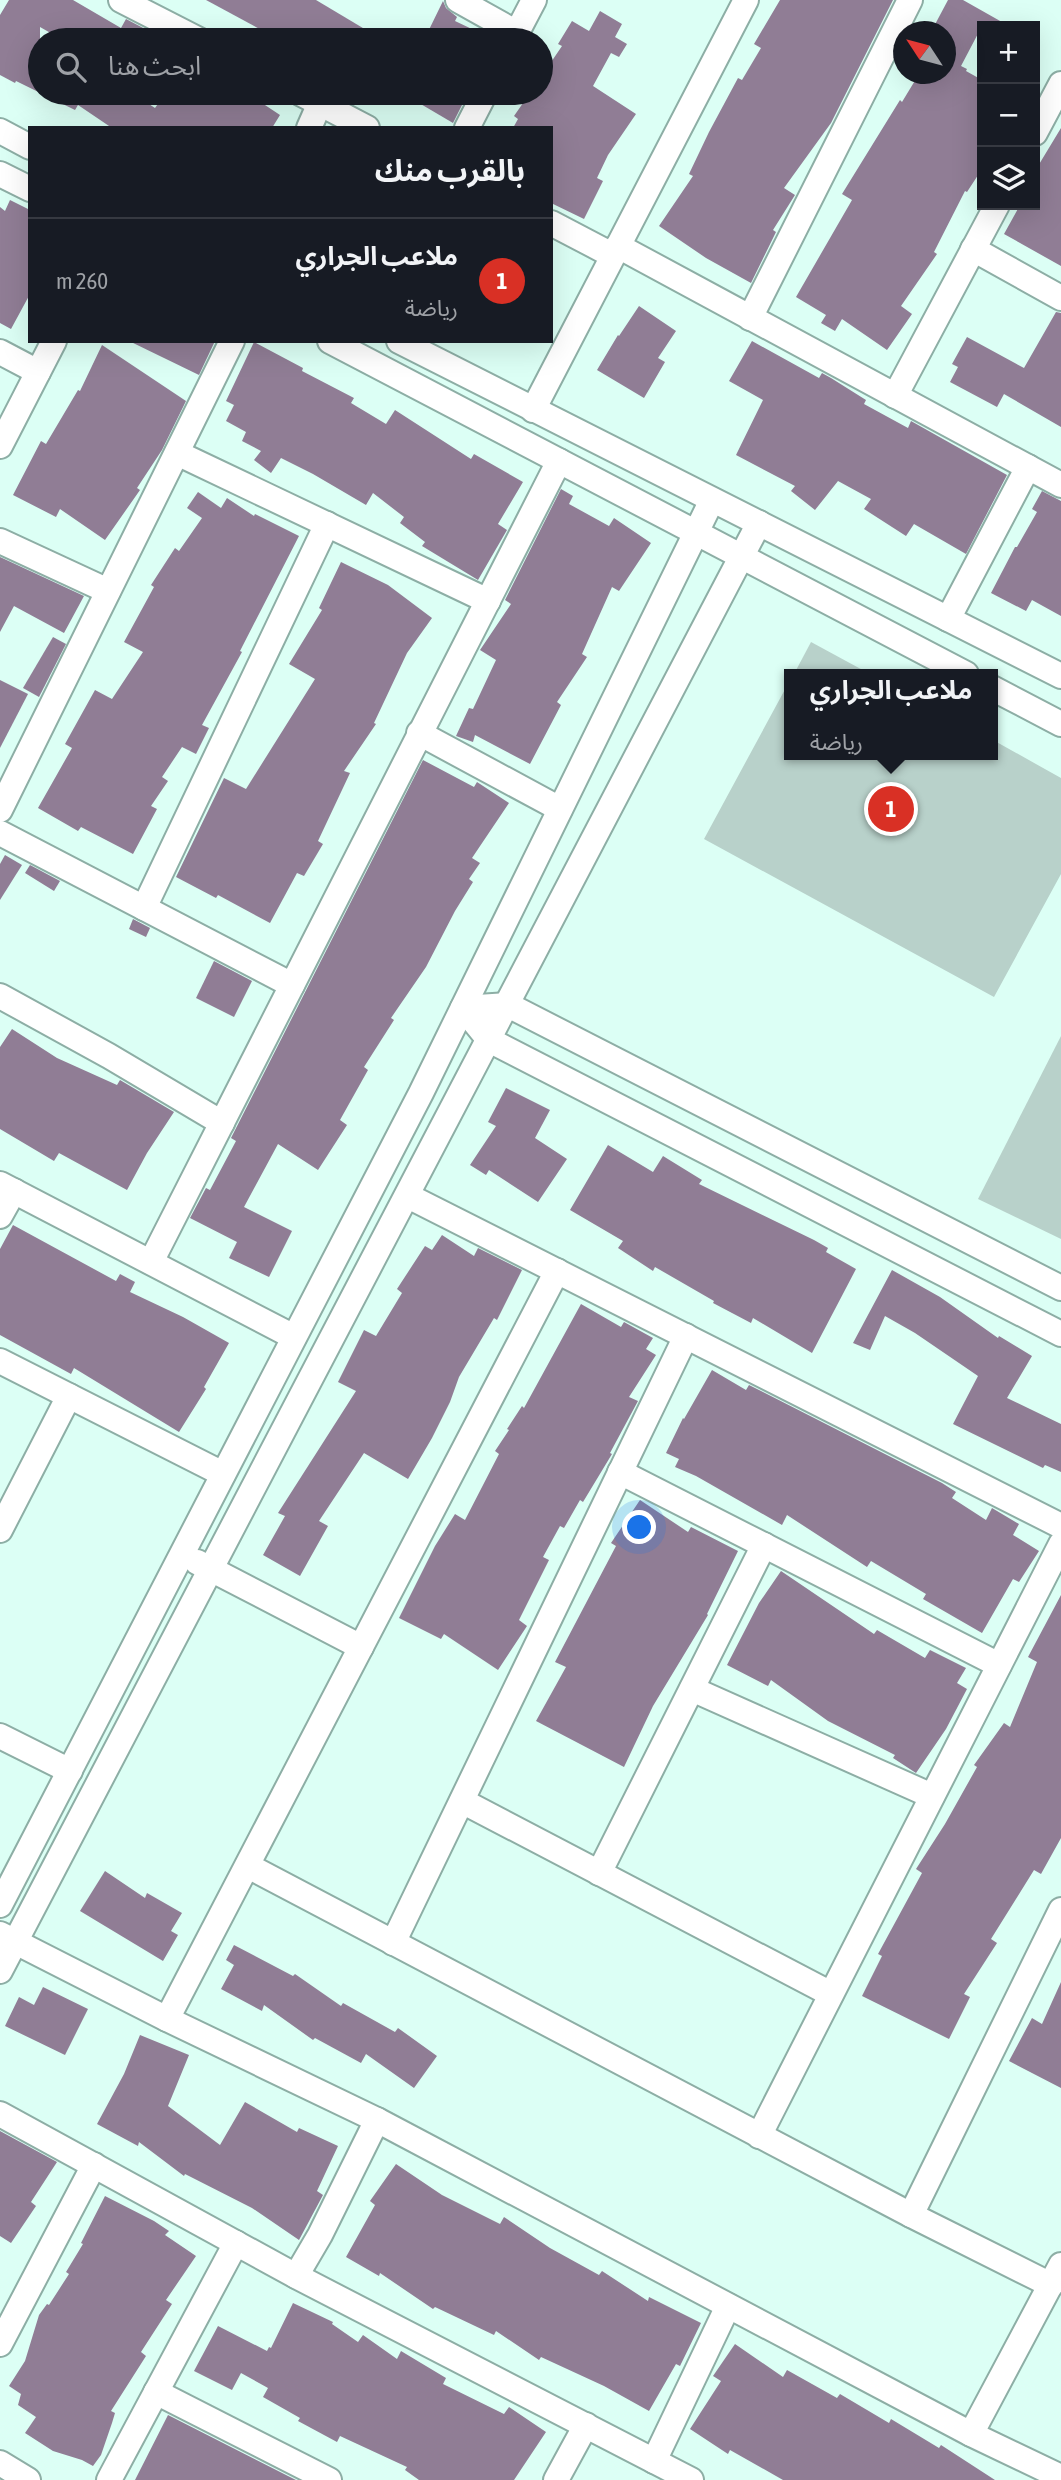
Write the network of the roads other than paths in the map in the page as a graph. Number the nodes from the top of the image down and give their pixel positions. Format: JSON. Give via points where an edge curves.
{"nodes":[{"id":1,"x":121,"y":0,"type":"edge"},
{"id":2,"x":458,"y":0,"type":"edge"},
{"id":3,"x":534,"y":0,"type":"edge"},
{"id":4,"x":746,"y":0,"type":"edge"},
{"id":5,"x":910,"y":0,"type":"edge"},
{"id":6,"x":176,"y":28,"type":"edge"},
{"id":7,"x":501,"y":28,"type":"edge"},
{"id":8,"x":520,"y":28,"type":"edge"},
{"id":9,"x":1061,"y":84,"type":"edge"},
{"id":10,"x":310,"y":105,"type":"edge"},
{"id":11,"x":323,"y":105,"type":"edge"},
{"id":12,"x":479,"y":105,"type":"edge"},
{"id":13,"x":1040,"y":124,"type":"edge"},
{"id":14,"x":309,"y":126,"type":"edge"},
{"id":15,"x":363,"y":126,"type":"edge"},
{"id":16,"x":468,"y":126,"type":"edge"},
{"id":17,"x":0,"y":131,"type":"edge"},
{"id":18,"x":28,"y":146,"type":"edge"},
{"id":19,"x":0,"y":174,"type":"edge"},
{"id":20,"x":28,"y":188,"type":"edge"},
{"id":21,"x":994,"y":210,"type":"edge"},
{"id":22,"x":553,"y":224,"type":"edge"},
{"id":23,"x":973,"y":249,"type":"junction"},
{"id":24,"x":615,"y":251,"type":"junction"},
{"id":25,"x":1061,"y":298,"type":"edge"},
{"id":26,"x":750,"y":318,"type":"junction"},
{"id":27,"x":53,"y":343,"type":"edge"},
{"id":28,"x":231,"y":343,"type":"edge"},
{"id":29,"x":334,"y":343,"type":"edge"},
{"id":30,"x":403,"y":343,"type":"edge"},
{"id":31,"x":0,"y":352,"type":"edge"},
{"id":32,"x":38,"y":372,"type":"junction"},
{"id":33,"x":895,"y":396,"type":"junction"},
{"id":34,"x":533,"y":410,"type":"junction"},
{"id":35,"x":0,"y":446,"type":"edge"},
{"id":36,"x":177,"y":453,"type":"junction"},
{"id":37,"x":559,"y":461,"type":"junction"},
{"id":38,"x":1028,"y":467,"type":"junction"},
{"id":39,"x":1061,"y":485,"type":"edge"},
{"id":40,"x":712,"y":500,"type":"junction"},
{"id":41,"x":759,"y":523,"type":"junction"},
{"id":42,"x":327,"y":524,"type":"junction"},
{"id":43,"x":697,"y":533,"type":"junction"},
{"id":44,"x":0,"y":541,"type":"edge"},
{"id":45,"x":742,"y":557,"type":"junction"},
{"id":46,"x":108,"y":591,"type":"junction"},
{"id":47,"x":488,"y":601,"type":"junction"},
{"id":48,"x":948,"y":619,"type":"junction"},
{"id":49,"x":956,"y":669,"type":"edge"},
{"id":50,"x":1061,"y":676,"type":"edge"},
{"id":51,"x":998,"y":691,"type":"edge"},
{"id":52,"x":1061,"y":724,"type":"edge"},
{"id":53,"x":419,"y":733,"type":"junction"},
{"id":54,"x":560,"y":809,"type":"junction"},
{"id":55,"x":0,"y":810,"type":"edge"},
{"id":56,"x":0,"y":833,"type":"edge"},
{"id":57,"x":144,"y":908,"type":"junction"},
{"id":58,"x":292,"y":985,"type":"junction"},
{"id":59,"x":0,"y":996,"type":"edge"},
{"id":60,"x":508,"y":1005,"type":"junction"},
{"id":61,"x":463,"y":1008,"type":"junction"},
{"id":62,"x":489,"y":1040,"type":"junction"},
{"id":63,"x":222,"y":1123,"type":"junction"},
{"id":64,"x":7,"y":1187,"type":"edge"},
{"id":65,"x":408,"y":1196,"type":"junction"},
{"id":66,"x":0,"y":1216,"type":"edge"},
{"id":67,"x":151,"y":1262,"type":"junction"},
{"id":68,"x":557,"y":1271,"type":"junction"},
{"id":69,"x":1061,"y":1288,"type":"edge"},
{"id":70,"x":1061,"y":1334,"type":"edge"},
{"id":71,"x":686,"y":1336,"type":"junction"},
{"id":72,"x":295,"y":1337,"type":"junction"},
{"id":73,"x":0,"y":1361,"type":"edge"},
{"id":74,"x":69,"y":1396,"type":"junction"},
{"id":75,"x":620,"y":1472,"type":"junction"},
{"id":76,"x":223,"y":1474,"type":"junction"},
{"id":77,"x":1061,"y":1526,"type":"edge"},
{"id":78,"x":0,"y":1530,"type":"edge"},
{"id":79,"x":1061,"y":1544,"type":"edge"},
{"id":80,"x":764,"y":1545,"type":"junction"},
{"id":81,"x":182,"y":1554,"type":"junction"},
{"id":82,"x":211,"y":1570,"type":"junction"},
{"id":83,"x":361,"y":1647,"type":"junction"},
{"id":84,"x":999,"y":1665,"type":"junction"},
{"id":85,"x":692,"y":1689,"type":"junction"},
{"id":86,"x":0,"y":1736,"type":"edge"},
{"id":87,"x":70,"y":1771,"type":"junction"},
{"id":88,"x":932,"y":1796,"type":"junction"},
{"id":89,"x":462,"y":1801,"type":"junction"},
{"id":90,"x":248,"y":1866,"type":"junction"},
{"id":91,"x":599,"y":1873,"type":"junction"},
{"id":92,"x":0,"y":1905,"type":"edge"},
{"id":93,"x":1061,"y":1910,"type":"edge"},
{"id":94,"x":7,"y":1939,"type":"edge"},
{"id":95,"x":393,"y":1943,"type":"junction"},
{"id":96,"x":0,"y":1971,"type":"edge"},
{"id":97,"x":831,"y":1994,"type":"junction"},
{"id":98,"x":167,"y":2019,"type":"junction"},
{"id":99,"x":0,"y":2114,"type":"edge"},
{"id":100,"x":377,"y":2120,"type":"junction"},
{"id":101,"x":760,"y":2136,"type":"junction"},
{"id":102,"x":94,"y":2165,"type":"junction"},
{"id":103,"x":911,"y":2215,"type":"junction"},
{"id":104,"x":236,"y":2243,"type":"junction"},
{"id":105,"x":1056,"y":2275,"type":"edge"},
{"id":106,"x":296,"y":2276,"type":"junction"},
{"id":107,"x":728,"y":2306,"type":"junction"},
{"id":108,"x":0,"y":2344,"type":"edge"},
{"id":109,"x":156,"y":2392,"type":"junction"},
{"id":110,"x":586,"y":2425,"type":"junction"},
{"id":111,"x":971,"y":2434,"type":"junction"},
{"id":112,"x":654,"y":2461,"type":"junction"},
{"id":113,"x":0,"y":2463,"type":"edge"},
{"id":114,"x":1061,"y":2477,"type":"edge"},
{"id":115,"x":29,"y":2480,"type":"edge"},
{"id":116,"x":109,"y":2480,"type":"edge"},
{"id":117,"x":329,"y":2480,"type":"edge"},
{"id":118,"x":555,"y":2480,"type":"edge"},
{"id":119,"x":691,"y":2480,"type":"edge"}],
"edges":[{"from":1,"to":6,"type":"street"},
{"from":2,"to":7,"type":"street"},
{"from":3,"to":8,"type":"street"},
{"from":4,"to":24,"type":"street"},
{"from":5,"to":26,"type":"street"},
{"from":9,"to":13,"type":"street"},
{"from":10,"to":14,"type":"street"},
{"from":11,"to":15,"type":"street"},
{"from":12,"to":16,"type":"street"},
{"from":17,"to":18,"type":"street"},
{"from":19,"to":20,"type":"street"},
{"from":21,"to":23,"type":"street"},
{"from":22,"to":24,"type":"street"},
{"from":23,"to":25,"type":"street"},
{"from":23,"to":33,"type":"street"},
{"from":24,"to":26,"type":"street"},
{"from":24,"to":34,"type":"street"},
{"from":26,"to":33,"type":"street"},
{"from":27,"to":32,"type":"street"},
{"from":28,"to":36,"type":"street"},
{"from":29,"to":37,"type":"street"},
{"from":30,"to":34,"type":"street"},
{"from":31,"to":32,"type":"street"},
{"from":32,"to":35,"type":"street"},
{"from":33,"to":38,"type":"street"},
{"from":34,"to":40,"type":"street"},
{"from":36,"to":42,"type":"street"},
{"from":36,"to":46,"type":"street"},
{"from":37,"to":43,"type":"street"},
{"from":37,"to":47,"type":"street"},
{"from":38,"to":39,"type":"street"},
{"from":38,"to":48,"type":"street"},
{"from":40,"to":41,"type":"street"},
{"from":40,"to":43,"type":"street"},
{"from":41,"to":45,"type":"street"},
{"from":41,"to":48,"type":"street"},
{"from":42,"to":47,"type":"street"},
{"from":42,"to":57,"type":"street"},
{"from":43,"to":45,"type":"street"},
{"from":43,"to":54,"type":"street"},
{"from":44,"to":46,"type":"street"},
{"from":45,"to":49,"type":"street"},
{"from":45,"to":60,"type":"street"},
{"from":46,"to":55,"type":"street"},
{"from":47,"to":53,"type":"street"},
{"from":48,"to":50,"type":"street"},
{"from":51,"to":52,"type":"street"},
{"from":53,"to":54,"type":"street"},
{"from":53,"to":58,"type":"street"},
{"from":54,"to":61,"type":"street"},
{"from":56,"to":57,"type":"street"},
{"from":57,"to":58,"type":"street"},
{"from":58,"to":63,"type":"street"},
{"from":59,"to":63,"type":"street"},
{"from":60,"to":61,"type":"street"},
{"from":60,"to":62,"type":"street"},
{"from":60,"to":69,"type":"street"},
{"from":61,"to":62,"type":"street"},
{"from":61,"to":72,"type":"street"},
{"from":62,"to":65,"type":"street"},
{"from":62,"to":70,"type":"street"},
{"from":63,"to":67,"type":"street"},
{"from":64,"to":66,"type":"street"},
{"from":64,"to":67,"type":"street"},
{"from":65,"to":68,"type":"street"},
{"from":65,"to":82,"type":"street"},
{"from":67,"to":72,"type":"street"},
{"from":68,"to":71,"type":"street"},
{"from":68,"to":83,"type":"street"},
{"from":71,"to":75,"type":"street"},
{"from":71,"to":77,"type":"street"},
{"from":72,"to":76,"type":"street"},
{"from":73,"to":74,"type":"street"},
{"from":74,"to":76,"type":"street"},
{"from":74,"to":78,"type":"street"},
{"from":75,"to":80,"type":"street"},
{"from":75,"to":89,"type":"street"},
{"from":76,"to":81,"type":"street"},
{"from":79,"to":84,"type":"street"},
{"from":80,"to":84,"type":"street"},
{"from":80,"to":85,"type":"street"},
{"from":81,"to":82,"type":"street"},
{"from":81,"to":87,"type":"street"},
{"from":82,"to":83,"type":"street"},
{"from":82,"to":94,"type":"street"},
{"from":83,"to":90,"type":"street"},
{"from":84,"to":88,"type":"street"},
{"from":85,"to":88,"type":"street"},
{"from":85,"to":91,"type":"street"},
{"from":86,"to":87,"type":"street"},
{"from":87,"to":92,"type":"street"},
{"from":88,"to":97,"type":"street"},
{"from":89,"to":91,"type":"street"},
{"from":89,"to":95,"type":"street"},
{"from":90,"to":95,"type":"street"},
{"from":90,"to":98,"type":"street"},
{"from":91,"to":97,"type":"street"},
{"from":93,"to":103,"type":"street"},
{"from":94,"to":96,"type":"street"},
{"from":94,"to":98,"type":"street"},
{"from":95,"to":101,"type":"street"},
{"from":97,"to":101,"type":"street"},
{"from":98,"to":100,"type":"street"},
{"from":99,"to":102,"type":"street"},
{"from":100,"to":106,"type":"street"},
{"from":100,"to":107,"type":"street"},
{"from":101,"to":103,"type":"street"},
{"from":102,"to":104,"type":"street"},
{"from":102,"to":108,"type":"street"},
{"from":103,"to":105,"type":"street"},
{"from":104,"to":106,"type":"street"},
{"from":104,"to":109,"type":"street"},
{"from":105,"to":111,"type":"street"},
{"from":106,"to":110,"type":"street"},
{"from":107,"to":111,"type":"street"},
{"from":107,"to":112,"type":"street"},
{"from":109,"to":116,"type":"street"},
{"from":109,"to":117,"type":"street"},
{"from":110,"to":112,"type":"street"},
{"from":110,"to":118,"type":"street"},
{"from":111,"to":114,"type":"street"},
{"from":112,"to":119,"type":"street"},
{"from":113,"to":115,"type":"street"}]}
